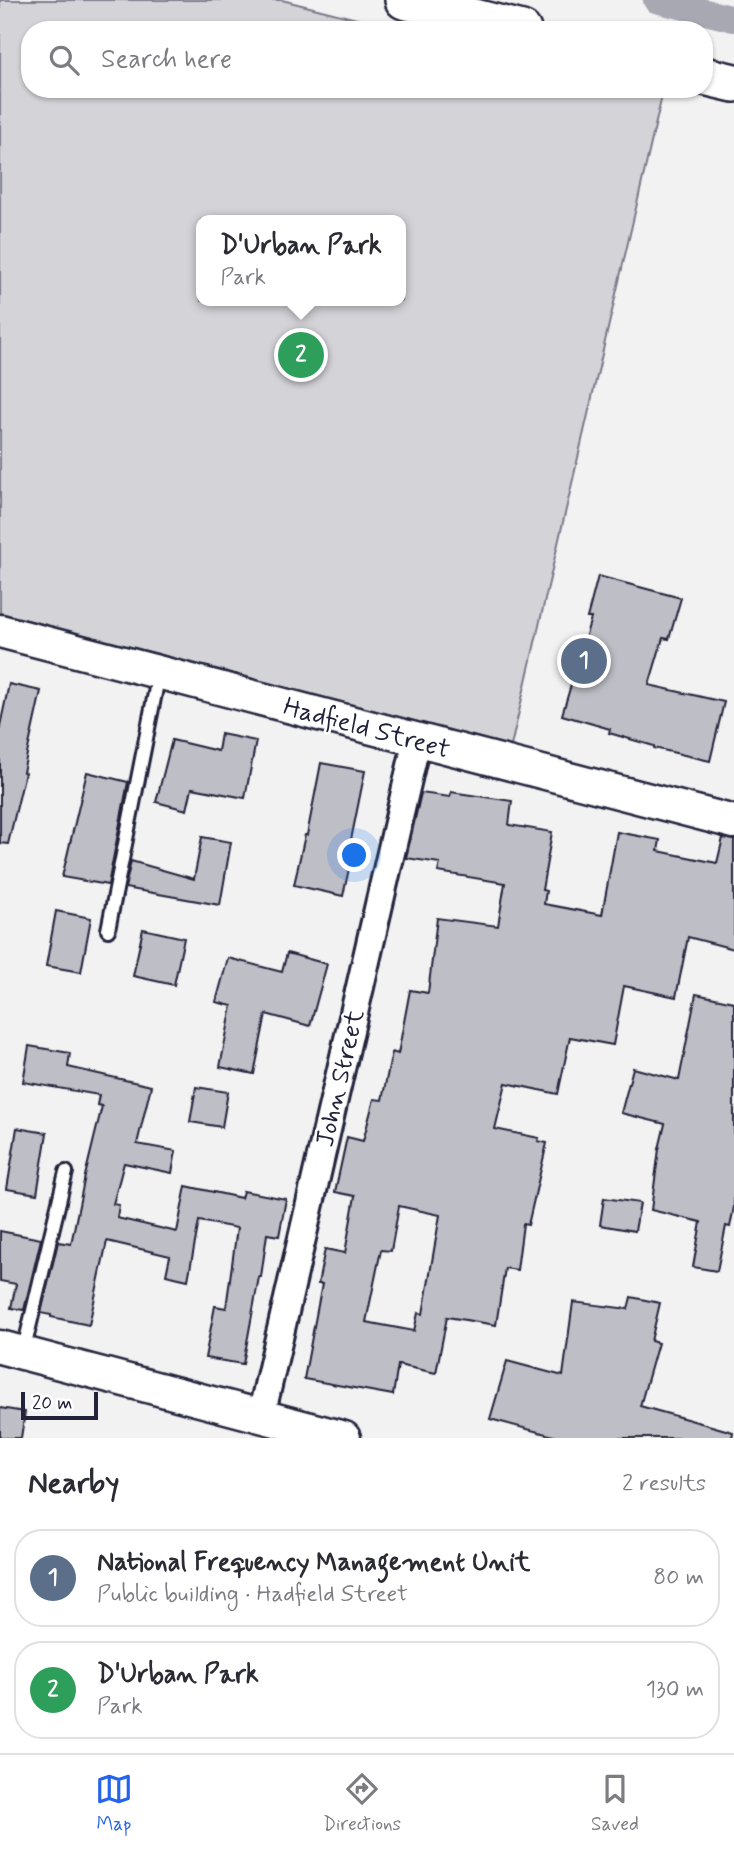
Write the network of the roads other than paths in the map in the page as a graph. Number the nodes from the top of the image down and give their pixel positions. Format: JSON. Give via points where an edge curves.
{"nodes":[{"id":1,"x":404,"y":0,"type":"edge"},
{"id":2,"x":487,"y":21,"type":"edge"},
{"id":3,"x":713,"y":78,"type":"edge"},
{"id":4,"x":734,"y":83,"type":"edge"},
{"id":5,"x":0,"y":631,"type":"edge"},
{"id":6,"x":159,"y":673,"type":"junction"},
{"id":7,"x":417,"y":740,"type":"junction"},
{"id":8,"x":734,"y":822,"type":"edge"},
{"id":9,"x":108,"y":930,"type":"dead end"},
{"id":10,"x":66,"y":1172,"type":"dead end"},
{"id":11,"x":11,"y":1350,"type":"edge"},
{"id":12,"x":261,"y":1416,"type":"junction"},
{"id":13,"x":344,"y":1438,"type":"edge"}],
"edges":[{"from":1,"to":2,"type":"main road"},
{"from":3,"to":4,"type":"main road"},
{"from":5,"to":6,"type":"street","name":"Hadfield Street"},
{"from":6,"to":7,"type":"street","name":"Hadfield Street"},
{"from":6,"to":9,"type":"lane"},
{"from":7,"to":8,"type":"street","name":"Hadfield Street"},
{"from":7,"to":12,"type":"street","name":"John Street"},
{"from":10,"to":11,"type":"lane"},
{"from":11,"to":12,"type":"street"},
{"from":12,"to":13,"type":"street"}]}
